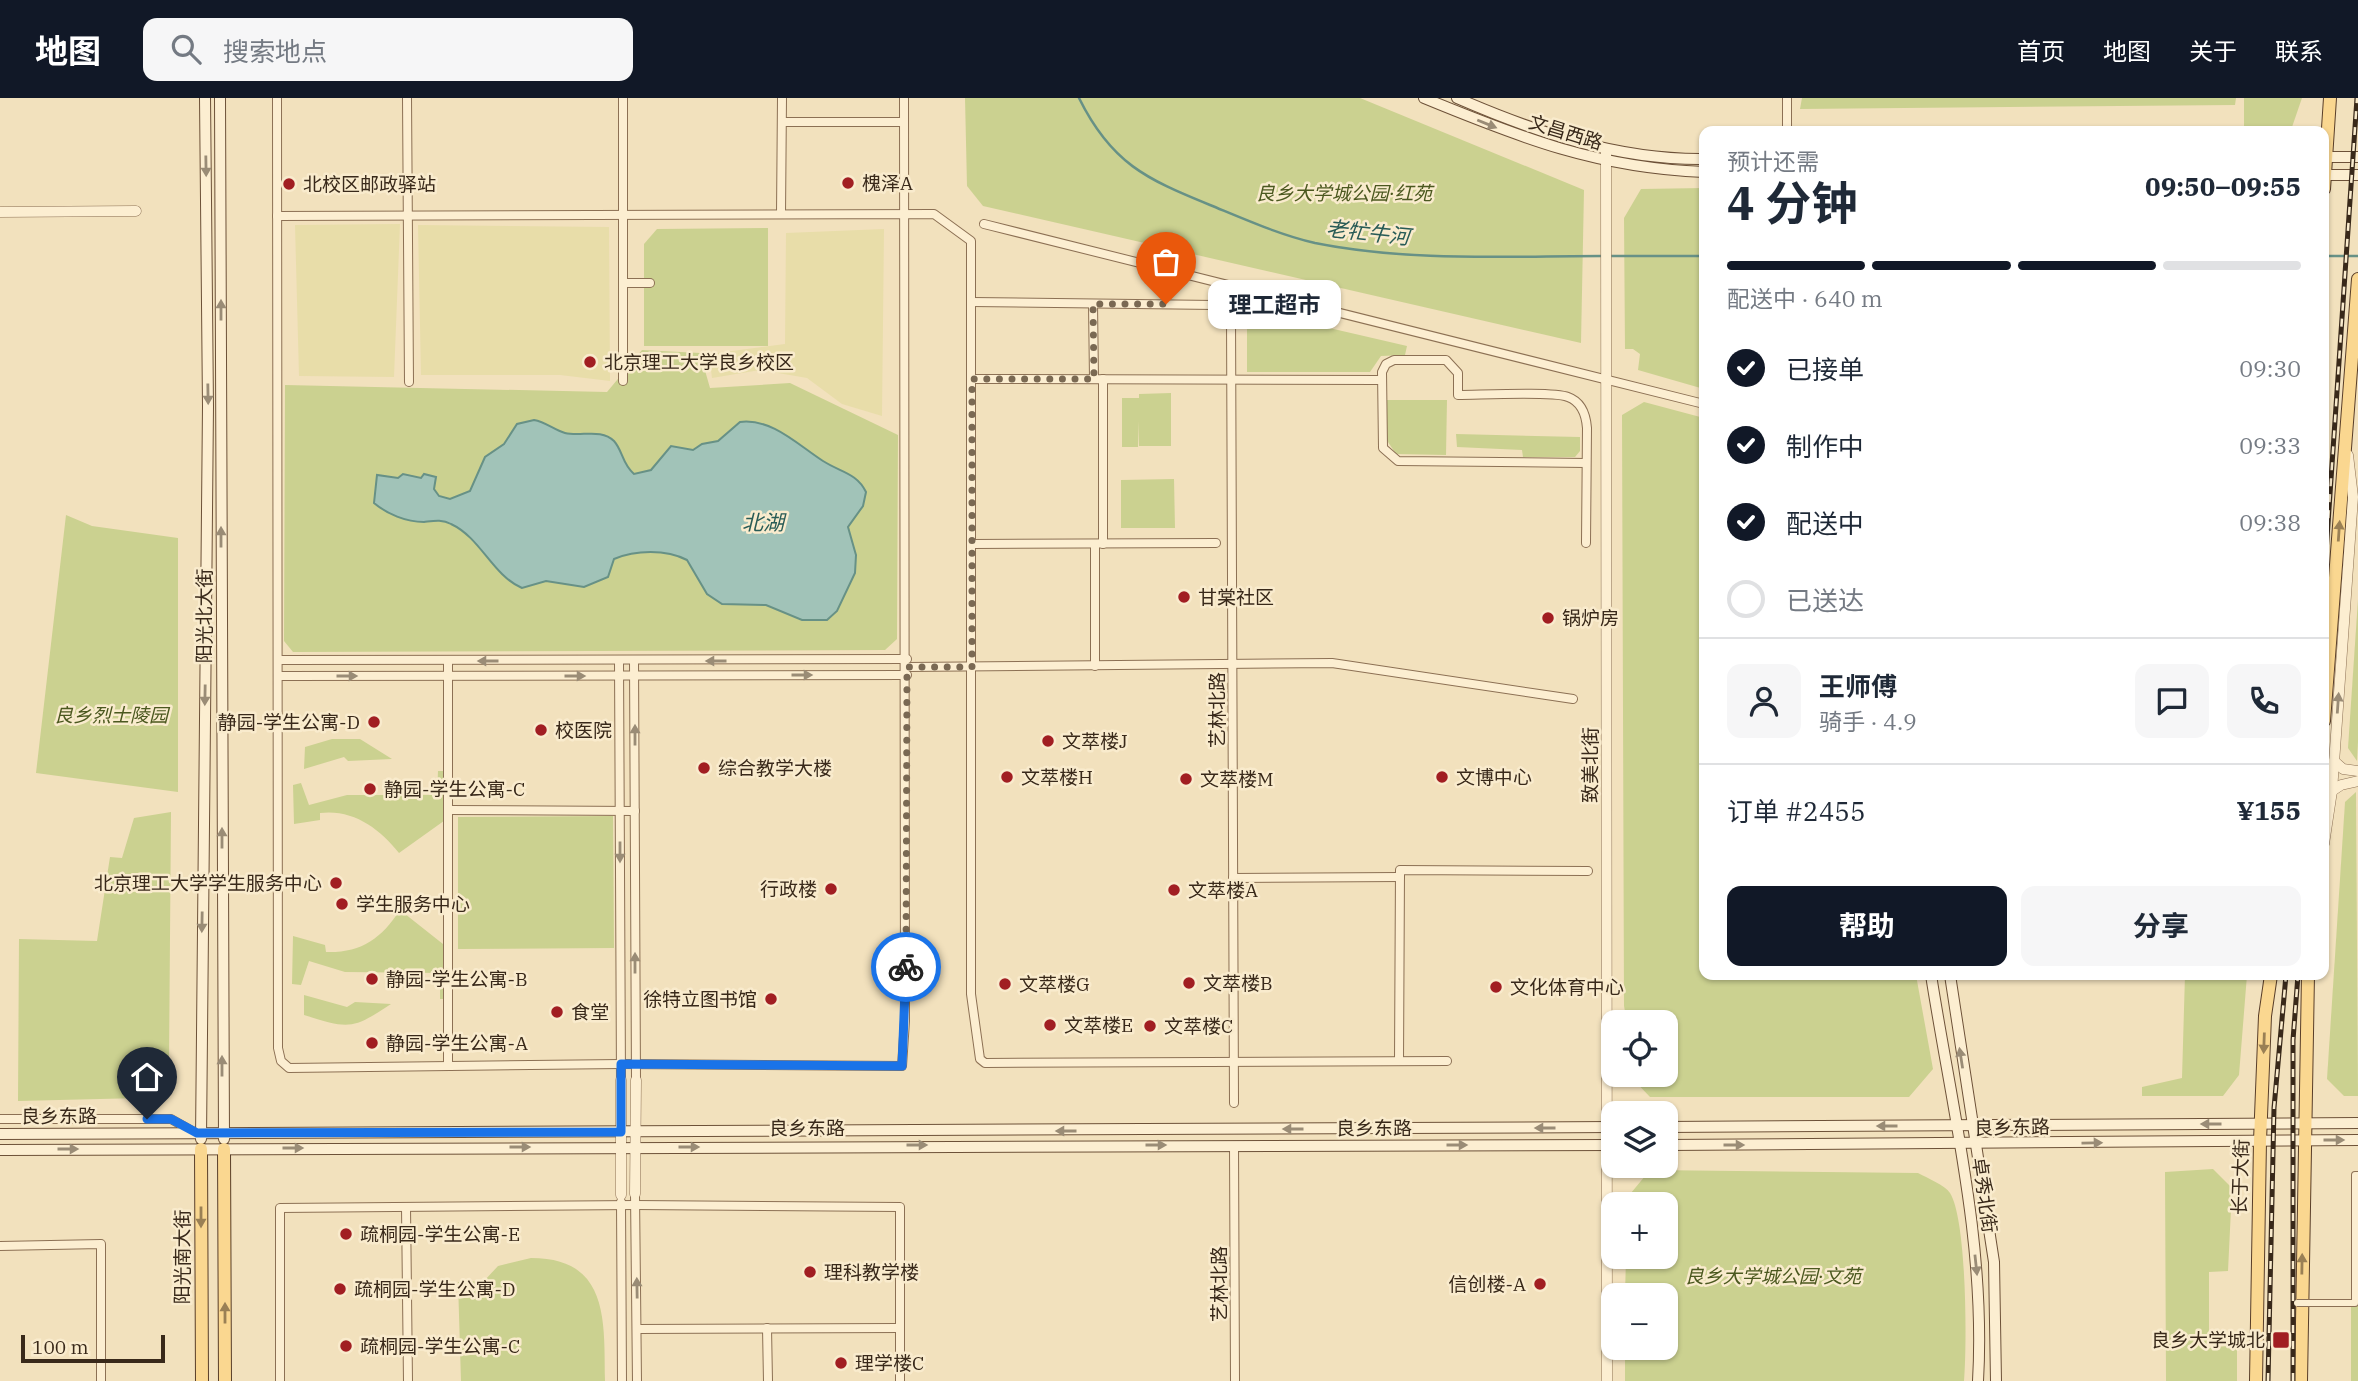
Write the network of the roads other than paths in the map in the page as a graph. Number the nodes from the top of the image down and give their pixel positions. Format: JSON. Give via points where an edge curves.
{"nodes":[{"id":1,"x":205,"y":98,"type":"edge"},
{"id":2,"x":220,"y":98,"type":"edge"},
{"id":3,"x":276,"y":98,"type":"edge"},
{"id":4,"x":407,"y":98,"type":"edge"},
{"id":5,"x":624,"y":98,"type":"edge"},
{"id":6,"x":782,"y":98,"type":"edge"},
{"id":7,"x":904,"y":98,"type":"edge"},
{"id":8,"x":1424,"y":98,"type":"edge"},
{"id":9,"x":1457,"y":98,"type":"edge"},
{"id":10,"x":1787,"y":98,"type":"edge"},
{"id":11,"x":2330,"y":98,"type":"edge"},
{"id":12,"x":782,"y":122,"type":"junction"},
{"id":13,"x":904,"y":122,"type":"junction"},
{"id":14,"x":1787,"y":126,"type":"edge"},
{"id":15,"x":2328,"y":126,"type":"edge"},
{"id":16,"x":1606,"y":148,"type":"junction"},
{"id":17,"x":2329,"y":157,"type":"edge"},
{"id":18,"x":2358,"y":158,"type":"edge"},
{"id":19,"x":1699,"y":159,"type":"edge"},
{"id":20,"x":1606,"y":163,"type":"junction"},
{"id":21,"x":1699,"y":172,"type":"edge"},
{"id":22,"x":2329,"y":175,"type":"edge"},
{"id":23,"x":2358,"y":175,"type":"edge"},
{"id":24,"x":136,"y":211,"type":"dead end"},
{"id":25,"x":0,"y":212,"type":"edge"},
{"id":26,"x":781,"y":214,"type":"junction"},
{"id":27,"x":905,"y":214,"type":"junction"},
{"id":28,"x":623,"y":215,"type":"junction"},
{"id":29,"x":277,"y":216,"type":"junction"},
{"id":30,"x":407,"y":216,"type":"junction"},
{"id":31,"x":984,"y":224,"type":"dead end"},
{"id":32,"x":2358,"y":279,"type":"edge"},
{"id":33,"x":623,"y":283,"type":"junction"},
{"id":34,"x":650,"y":283,"type":"dead end"},
{"id":35,"x":972,"y":303,"type":"junction"},
{"id":36,"x":1093,"y":304,"type":"junction"},
{"id":37,"x":1215,"y":305,"type":"dead end"},
{"id":38,"x":1231,"y":316,"type":"dead end"},
{"id":39,"x":972,"y":379,"type":"junction"},
{"id":40,"x":1098,"y":379,"type":"junction"},
{"id":41,"x":1231,"y":379,"type":"junction"},
{"id":42,"x":1608,"y":379,"type":"junction"},
{"id":43,"x":1380,"y":380,"type":"junction"},
{"id":44,"x":623,"y":381,"type":"dead end"},
{"id":45,"x":409,"y":382,"type":"dead end"},
{"id":46,"x":1699,"y":403,"type":"edge"},
{"id":47,"x":2346,"y":438,"type":"junction"},
{"id":48,"x":1586,"y":463,"type":"junction"},
{"id":49,"x":1216,"y":543,"type":"dead end"},
{"id":50,"x":1586,"y":543,"type":"dead end"},
{"id":51,"x":972,"y":544,"type":"junction"},
{"id":52,"x":1099,"y":544,"type":"junction"},
{"id":53,"x":2354,"y":547,"type":"edge"},
{"id":54,"x":2358,"y":560,"type":"edge"},
{"id":55,"x":2348,"y":566,"type":"junction"},
{"id":56,"x":2329,"y":657,"type":"edge"},
{"id":57,"x":279,"y":660,"type":"junction"},
{"id":58,"x":448,"y":661,"type":"junction"},
{"id":59,"x":619,"y":661,"type":"junction"},
{"id":60,"x":634,"y":661,"type":"junction"},
{"id":61,"x":1232,"y":665,"type":"junction"},
{"id":62,"x":1095,"y":666,"type":"junction"},
{"id":63,"x":907,"y":667,"type":"junction"},
{"id":64,"x":972,"y":667,"type":"junction"},
{"id":65,"x":279,"y":676,"type":"junction"},
{"id":66,"x":448,"y":676,"type":"junction"},
{"id":67,"x":619,"y":676,"type":"junction"},
{"id":68,"x":634,"y":676,"type":"junction"},
{"id":69,"x":1573,"y":699,"type":"dead end"},
{"id":70,"x":2334,"y":761,"type":"junction"},
{"id":71,"x":2358,"y":771,"type":"edge"},
{"id":72,"x":2358,"y":781,"type":"edge"},
{"id":73,"x":2332,"y":792,"type":"junction"},
{"id":74,"x":448,"y":810,"type":"junction"},
{"id":75,"x":620,"y":811,"type":"junction"},
{"id":76,"x":635,"y":811,"type":"junction"},
{"id":77,"x":2329,"y":812,"type":"edge"},
{"id":78,"x":1588,"y":871,"type":"dead end"},
{"id":79,"x":1400,"y":877,"type":"junction"},
{"id":80,"x":1233,"y":878,"type":"junction"},
{"id":81,"x":1932,"y":980,"type":"edge"},
{"id":82,"x":1951,"y":980,"type":"edge"},
{"id":83,"x":2270,"y":980,"type":"edge"},
{"id":84,"x":2308,"y":980,"type":"edge"},
{"id":85,"x":1399,"y":1061,"type":"junction"},
{"id":86,"x":1447,"y":1061,"type":"dead end"},
{"id":87,"x":1233,"y":1062,"type":"junction"},
{"id":88,"x":621,"y":1064,"type":"junction"},
{"id":89,"x":635,"y":1064,"type":"junction"},
{"id":90,"x":448,"y":1066,"type":"junction"},
{"id":91,"x":621,"y":1080,"type":"joint"},
{"id":92,"x":636,"y":1080,"type":"joint"},
{"id":93,"x":1610,"y":1101,"type":"edge"},
{"id":94,"x":1234,"y":1103,"type":"dead end"},
{"id":95,"x":0,"y":1119,"type":"edge"},
{"id":96,"x":2304,"y":1123,"type":"junction"},
{"id":97,"x":2358,"y":1123,"type":"edge"},
{"id":98,"x":2262,"y":1124,"type":"junction"},
{"id":99,"x":1955,"y":1125,"type":"junction"},
{"id":100,"x":1972,"y":1125,"type":"junction"},
{"id":101,"x":1678,"y":1127,"type":"edge"},
{"id":102,"x":1601,"y":1128,"type":"edge"},
{"id":103,"x":621,"y":1132,"type":"junction"},
{"id":104,"x":636,"y":1132,"type":"junction"},
{"id":105,"x":941,"y":1132,"type":"junction"},
{"id":106,"x":199,"y":1133,"type":"junction"},
{"id":107,"x":0,"y":1134,"type":"edge"},
{"id":108,"x":224,"y":1134,"type":"junction"},
{"id":109,"x":2304,"y":1140,"type":"junction"},
{"id":110,"x":2358,"y":1140,"type":"edge"},
{"id":111,"x":2260,"y":1141,"type":"junction"},
{"id":112,"x":941,"y":1145,"type":"junction"},
{"id":113,"x":1601,"y":1145,"type":"edge"},
{"id":114,"x":1678,"y":1145,"type":"edge"},
{"id":115,"x":1960,"y":1145,"type":"junction"},
{"id":116,"x":1975,"y":1145,"type":"junction"},
{"id":117,"x":1234,"y":1146,"type":"junction"},
{"id":118,"x":621,"y":1147,"type":"junction"},
{"id":119,"x":636,"y":1147,"type":"junction"},
{"id":120,"x":201,"y":1149,"type":"junction"},
{"id":121,"x":224,"y":1149,"type":"junction"},
{"id":122,"x":0,"y":1150,"type":"edge"},
{"id":123,"x":2358,"y":1175,"type":"edge"},
{"id":124,"x":1610,"y":1178,"type":"edge"},
{"id":125,"x":635,"y":1199,"type":"junction"},
{"id":126,"x":621,"y":1200,"type":"junction"},
{"id":127,"x":405,"y":1207,"type":"junction"},
{"id":128,"x":0,"y":1246,"type":"edge"},
{"id":129,"x":2297,"y":1303,"type":"dead end"},
{"id":130,"x":767,"y":1328,"type":"junction"},
{"id":131,"x":900,"y":1328,"type":"junction"},
{"id":132,"x":637,"y":1329,"type":"junction"},
{"id":133,"x":101,"y":1381,"type":"edge"},
{"id":134,"x":202,"y":1381,"type":"edge"},
{"id":135,"x":225,"y":1381,"type":"edge"},
{"id":136,"x":280,"y":1381,"type":"edge"},
{"id":137,"x":408,"y":1381,"type":"edge"},
{"id":138,"x":622,"y":1381,"type":"edge"},
{"id":139,"x":637,"y":1381,"type":"edge"},
{"id":140,"x":768,"y":1381,"type":"edge"},
{"id":141,"x":900,"y":1381,"type":"edge"},
{"id":142,"x":1235,"y":1381,"type":"edge"},
{"id":143,"x":1607,"y":1381,"type":"edge"},
{"id":144,"x":1978,"y":1381,"type":"edge"},
{"id":145,"x":1996,"y":1381,"type":"edge"},
{"id":146,"x":2256,"y":1381,"type":"edge"},
{"id":147,"x":2301,"y":1381,"type":"edge"}],
"edges":[{"from":1,"to":106,"type":"main road","name":"阳光北大街","one_way":true,"via":[[208,406]]},
{"from":108,"to":2,"type":"main road","name":"阳光北大街","one_way":true},
{"from":3,"to":29,"type":"street"},
{"from":4,"to":30,"type":"street"},
{"from":5,"to":28,"type":"street"},
{"from":6,"to":12,"type":"street"},
{"from":7,"to":13,"type":"street"},
{"from":8,"to":20,"type":"main road","name":"文昌西路","one_way":true,"via":[[1502,130]]},
{"from":9,"to":16,"type":"main road","name":"文昌西路","via":[[1542,131]]},
{"from":10,"to":14,"type":"street"},
{"from":11,"to":15,"type":"main road"},
{"from":12,"to":13,"type":"street"},
{"from":12,"to":26,"type":"street"},
{"from":13,"to":27,"type":"street"},
{"from":16,"to":19,"type":"main road","name":"文昌西路"},
{"from":16,"to":20,"type":"street","name":"致美北街"},
{"from":17,"to":18,"type":"main road"},
{"from":20,"to":21,"type":"main road","name":"文昌西路"},
{"from":20,"to":42,"type":"street","name":"致美北街"},
{"from":22,"to":23,"type":"main road"},
{"from":24,"to":25,"type":"street"},
{"from":26,"to":27,"type":"street"},
{"from":26,"to":28,"type":"street"},
{"from":27,"to":35,"type":"street","via":[[934,214],[971,241]]},
{"from":27,"to":63,"type":"street"},
{"from":28,"to":30,"type":"street"},
{"from":28,"to":33,"type":"street"},
{"from":29,"to":30,"type":"street"},
{"from":29,"to":57,"type":"street"},
{"from":30,"to":45,"type":"street"},
{"from":31,"to":42,"type":"street"},
{"from":32,"to":47,"type":"main road"},
{"from":33,"to":34,"type":"street"},
{"from":33,"to":44,"type":"street"},
{"from":35,"to":36,"type":"street"},
{"from":35,"to":39,"type":"street"},
{"from":36,"to":37,"type":"street"},
{"from":36,"to":40,"type":"street"},
{"from":38,"to":41,"type":"street","name":"艺林北路"},
{"from":39,"to":40,"type":"street"},
{"from":39,"to":51,"type":"street"},
{"from":40,"to":41,"type":"street"},
{"from":40,"to":52,"type":"street"},
{"from":41,"to":43,"type":"street"},
{"from":41,"to":61,"type":"street","name":"艺林北路"},
{"from":42,"to":46,"type":"street"},
{"from":42,"to":93,"type":"street","name":"致美北街"},
{"from":43,"to":48,"type":"street","via":[[1383,448],[1398,461]]},
{"from":43,"to":48,"type":"street","via":[[1386,364],[1394,360],[1446,360],[1458,373],[1458,395],[1568,397],[1584,410]]},
{"from":47,"to":53,"type":"street"},
{"from":56,"to":47,"type":"main road","one_way":true},
{"from":48,"to":50,"type":"street"},
{"from":49,"to":52,"type":"street"},
{"from":51,"to":52,"type":"street"},
{"from":51,"to":64,"type":"street"},
{"from":52,"to":62,"type":"street"},
{"from":53,"to":55,"type":"street"},
{"from":54,"to":55,"type":"street"},
{"from":70,"to":55,"type":"street","one_way":true},
{"from":57,"to":58,"type":"street"},
{"from":57,"to":65,"type":"street"},
{"from":59,"to":58,"type":"street","one_way":true},
{"from":58,"to":66,"type":"street"},
{"from":59,"to":60,"type":"street"},
{"from":59,"to":67,"type":"street"},
{"from":63,"to":60,"type":"street","one_way":true},
{"from":60,"to":68,"type":"street"},
{"from":61,"to":62,"type":"street"},
{"from":61,"to":69,"type":"street","via":[[1332,663]]},
{"from":61,"to":80,"type":"street","name":"艺林北路"},
{"from":62,"to":64,"type":"street"},
{"from":63,"to":64,"type":"street"},
{"from":68,"to":63,"type":"street","one_way":true},
{"from":63,"to":89,"type":"street","via":[[902,1066]]},
{"from":64,"to":87,"type":"street","via":[[971,994],[979,1059],[985,1063]]},
{"from":65,"to":66,"type":"street","one_way":true},
{"from":65,"to":90,"type":"street","via":[[281,1061],[289,1068]]},
{"from":66,"to":67,"type":"street","one_way":true},
{"from":66,"to":74,"type":"street"},
{"from":67,"to":68,"type":"street"},
{"from":67,"to":75,"type":"street"},
{"from":76,"to":68,"type":"street","one_way":true},
{"from":70,"to":71,"type":"street","via":[[2343,769]]},
{"from":70,"to":73,"type":"street"},
{"from":72,"to":73,"type":"street"},
{"from":73,"to":77,"type":"street"},
{"from":74,"to":75,"type":"street"},
{"from":74,"to":90,"type":"street"},
{"from":75,"to":76,"type":"street"},
{"from":75,"to":88,"type":"street","one_way":true},
{"from":89,"to":76,"type":"street","one_way":true},
{"from":78,"to":79,"type":"street","via":[[1400,870]]},
{"from":79,"to":80,"type":"street"},
{"from":79,"to":85,"type":"street"},
{"from":80,"to":87,"type":"street","name":"艺林北路"},
{"from":81,"to":99,"type":"main road","name":"卓秀北街"},
{"from":100,"to":82,"type":"main road","one_way":true},
{"from":83,"to":98,"type":"main road","name":"长于大街","one_way":true},
{"from":84,"to":96,"type":"main road"},
{"from":85,"to":86,"type":"street"},
{"from":85,"to":87,"type":"street"},
{"from":87,"to":94,"type":"street","name":"艺林北路"},
{"from":88,"to":89,"type":"street"},
{"from":88,"to":90,"type":"street"},
{"from":88,"to":91,"type":"street"},
{"from":89,"to":92,"type":"street"},
{"from":91,"to":103,"type":"street"},
{"from":92,"to":104,"type":"street"},
{"from":95,"to":106,"type":"street","via":[[171,1119]]},
{"from":96,"to":97,"type":"main road","name":"良乡东路"},
{"from":96,"to":98,"type":"main road","name":"良乡东路"},
{"from":96,"to":109,"type":"main road"},
{"from":98,"to":100,"type":"main road","name":"良乡东路","one_way":true},
{"from":98,"to":111,"type":"main road","name":"长于大街"},
{"from":99,"to":100,"type":"main road","name":"良乡东路"},
{"from":99,"to":101,"type":"main road","name":"良乡东路","one_way":true},
{"from":99,"to":115,"type":"main road","name":"卓秀北街"},
{"from":100,"to":116,"type":"main road"},
{"from":102,"to":105,"type":"main road","name":"良乡东路","one_way":true},
{"from":103,"to":104,"type":"main road","name":"良乡东路"},
{"from":103,"to":108,"type":"main road","name":"良乡东路"},
{"from":103,"to":118,"type":"street"},
{"from":104,"to":105,"type":"main road","name":"良乡东路"},
{"from":104,"to":119,"type":"street"},
{"from":105,"to":112,"type":"main road"},
{"from":106,"to":107,"type":"main road","name":"良乡东路"},
{"from":106,"to":108,"type":"main road","name":"良乡东路"},
{"from":106,"to":120,"type":"main road","name":"阳光南大街"},
{"from":108,"to":121,"type":"main road"},
{"from":109,"to":110,"type":"main road","name":"良乡东路","one_way":true},
{"from":109,"to":111,"type":"main road","name":"良乡东路"},
{"from":147,"to":109,"type":"main road","one_way":true},
{"from":116,"to":111,"type":"main road","name":"良乡东路","one_way":true},
{"from":111,"to":146,"type":"main road","name":"长于大街"},
{"from":112,"to":117,"type":"main road","name":"良乡东路","one_way":true},
{"from":119,"to":112,"type":"main road","name":"良乡东路","one_way":true},
{"from":117,"to":113,"type":"main road","name":"良乡东路","one_way":true},
{"from":114,"to":115,"type":"main road","name":"良乡东路","one_way":true},
{"from":115,"to":116,"type":"main road","name":"良乡东路"},
{"from":115,"to":144,"type":"main road","name":"卓秀北街","one_way":true,"via":[[1978,1280]]},
{"from":116,"to":145,"type":"main road","via":[[1995,1275]]},
{"from":117,"to":142,"type":"street","name":"艺林北路"},
{"from":118,"to":119,"type":"main road","name":"良乡东路"},
{"from":121,"to":118,"type":"main road","name":"良乡东路","one_way":true},
{"from":118,"to":126,"type":"street"},
{"from":119,"to":125,"type":"street"},
{"from":120,"to":121,"type":"main road","name":"良乡东路"},
{"from":122,"to":120,"type":"main road","name":"良乡东路","one_way":true},
{"from":120,"to":134,"type":"main road","name":"阳光南大街","one_way":true},
{"from":135,"to":121,"type":"main road","one_way":true},
{"from":123,"to":129,"type":"street","bridge":true,"via":[[2355,1303]]},
{"from":124,"to":143,"type":"street","name":"致美北街"},
{"from":125,"to":126,"type":"street"},
{"from":125,"to":131,"type":"street","via":[[900,1207]]},
{"from":132,"to":125,"type":"street","one_way":true},
{"from":126,"to":127,"type":"street"},
{"from":126,"to":138,"type":"street"},
{"from":127,"to":136,"type":"street","via":[[281,1208]]},
{"from":127,"to":137,"type":"street"},
{"from":128,"to":133,"type":"street","via":[[101,1244]]},
{"from":130,"to":131,"type":"street"},
{"from":130,"to":132,"type":"street"},
{"from":130,"to":140,"type":"street"},
{"from":131,"to":141,"type":"street"},
{"from":132,"to":139,"type":"street"}]}
